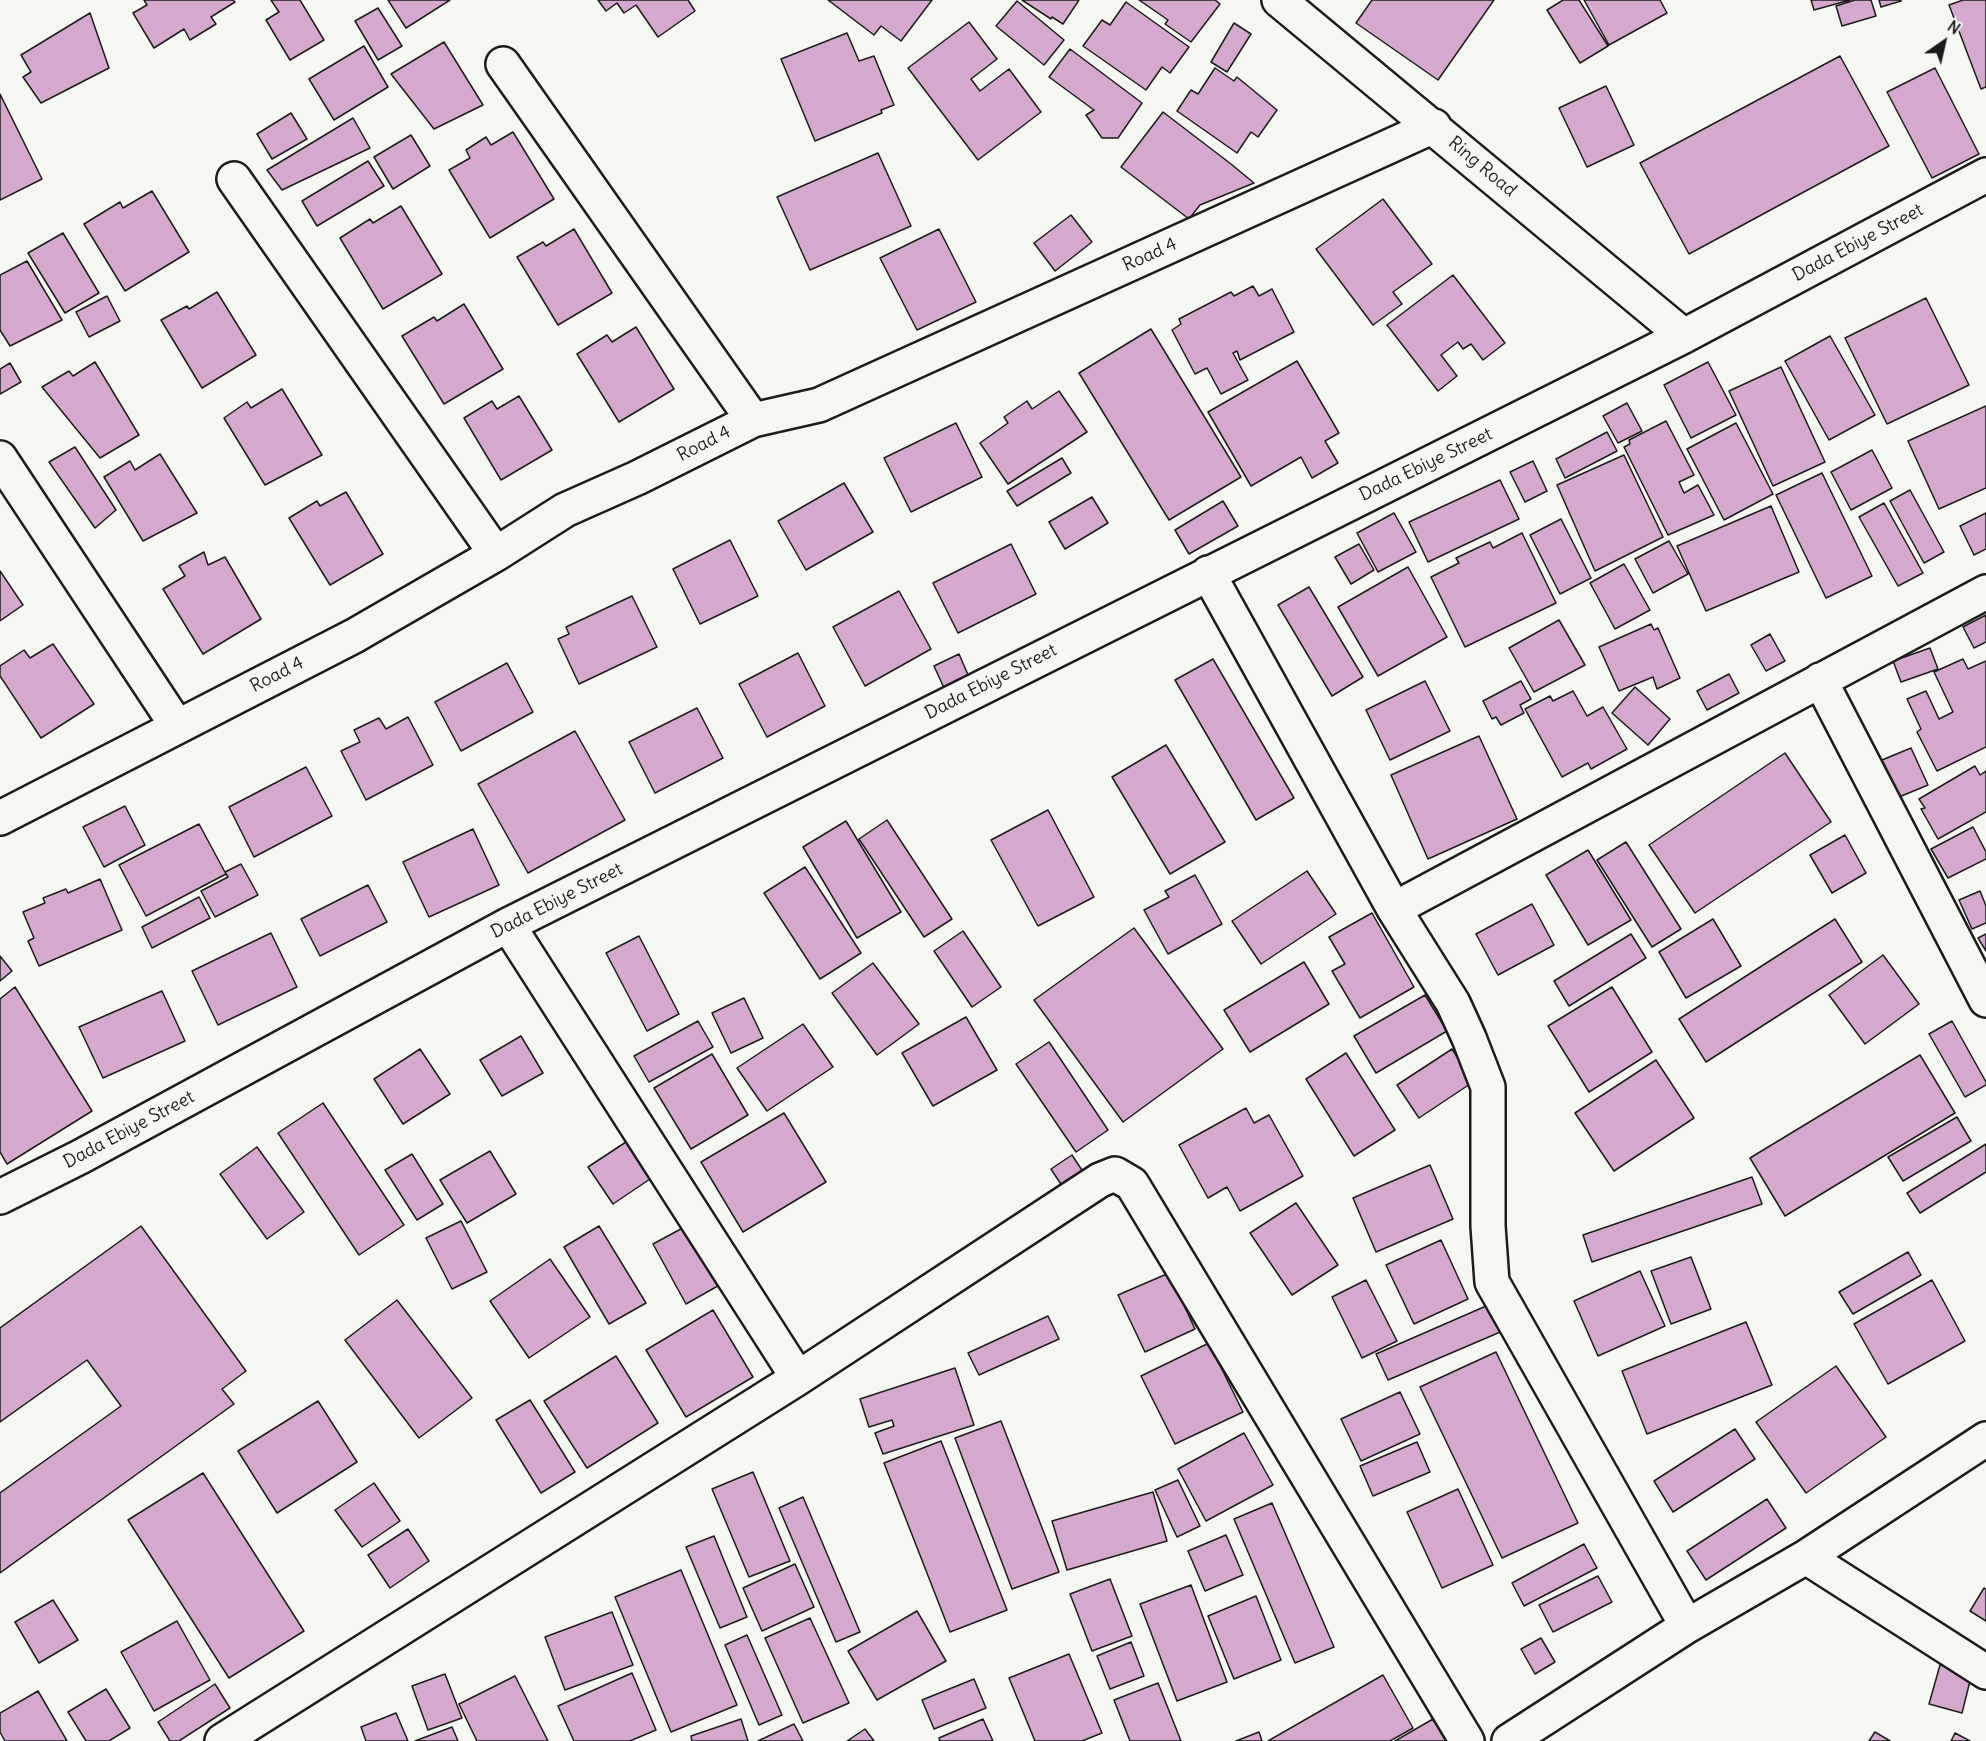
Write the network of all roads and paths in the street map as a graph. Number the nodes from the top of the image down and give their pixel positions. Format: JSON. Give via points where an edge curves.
{"nodes":[{"id":1,"x":1279,"y":0,"type":"edge"},
{"id":2,"x":503,"y":64,"type":"dead end"},
{"id":3,"x":1434,"y":126,"type":"junction"},
{"id":4,"x":1986,"y":175,"type":"edge"},
{"id":5,"x":234,"y":179,"type":"dead end"},
{"id":6,"x":1684,"y":336,"type":"junction"},
{"id":7,"x":753,"y":420,"type":"junction"},
{"id":8,"x":0,"y":458,"type":"edge"},
{"id":9,"x":496,"y":554,"type":"junction"},
{"id":10,"x":1209,"y":573,"type":"junction"},
{"id":11,"x":1986,"y":592,"type":"edge"},
{"id":12,"x":1820,"y":680,"type":"junction"},
{"id":13,"x":177,"y":726,"type":"junction"},
{"id":14,"x":0,"y":818,"type":"edge"},
{"id":15,"x":1394,"y":909,"type":"junction"},
{"id":16,"x":508,"y":926,"type":"junction"},
{"id":17,"x":1986,"y":1000,"type":"edge"},
{"id":18,"x":0,"y":1197,"type":"edge"},
{"id":19,"x":798,"y":1378,"type":"junction"},
{"id":20,"x":1986,"y":1439,"type":"edge"},
{"id":21,"x":1806,"y":1557,"type":"junction"},
{"id":22,"x":1687,"y":1626,"type":"junction"},
{"id":23,"x":1986,"y":1672,"type":"edge"},
{"id":24,"x":222,"y":1741,"type":"edge"},
{"id":25,"x":1467,"y":1741,"type":"edge"},
{"id":26,"x":1509,"y":1741,"type":"edge"}],
"edges":[{"from":1,"to":3,"type":"street","name":"Ring Road"},
{"from":2,"to":7,"type":"street"},
{"from":3,"to":6,"type":"street","name":"Ring Road"},
{"from":3,"to":7,"type":"street","name":"Road 4","via":[[819,405]]},
{"from":4,"to":6,"type":"street","name":"Dada Ebiye Street"},
{"from":5,"to":9,"type":"street"},
{"from":6,"to":10,"type":"street","name":"Dada Ebiye Street"},
{"from":7,"to":9,"type":"street","name":"Road 4","via":[[564,510]]},
{"from":8,"to":13,"type":"street"},
{"from":9,"to":13,"type":"street","name":"Road 4","via":[[354,636]]},
{"from":10,"to":15,"type":"street"},
{"from":10,"to":16,"type":"street","name":"Dada Ebiye Street"},
{"from":11,"to":12,"type":"street"},
{"from":12,"to":15,"type":"street"},
{"from":12,"to":17,"type":"street"},
{"from":13,"to":14,"type":"street","name":"Road 4"},
{"from":15,"to":22,"type":"street","via":[[1453,1002],[1488,1087],[1492,1282]]},
{"from":16,"to":18,"type":"street","name":"Dada Ebiye Street"},
{"from":16,"to":19,"type":"street"},
{"from":19,"to":24,"type":"street"},
{"from":19,"to":25,"type":"street","via":[[1100,1180],[1115,1174],[1132,1184]]},
{"from":20,"to":21,"type":"street"},
{"from":21,"to":22,"type":"street"},
{"from":21,"to":23,"type":"street"},
{"from":22,"to":26,"type":"street"}]}
